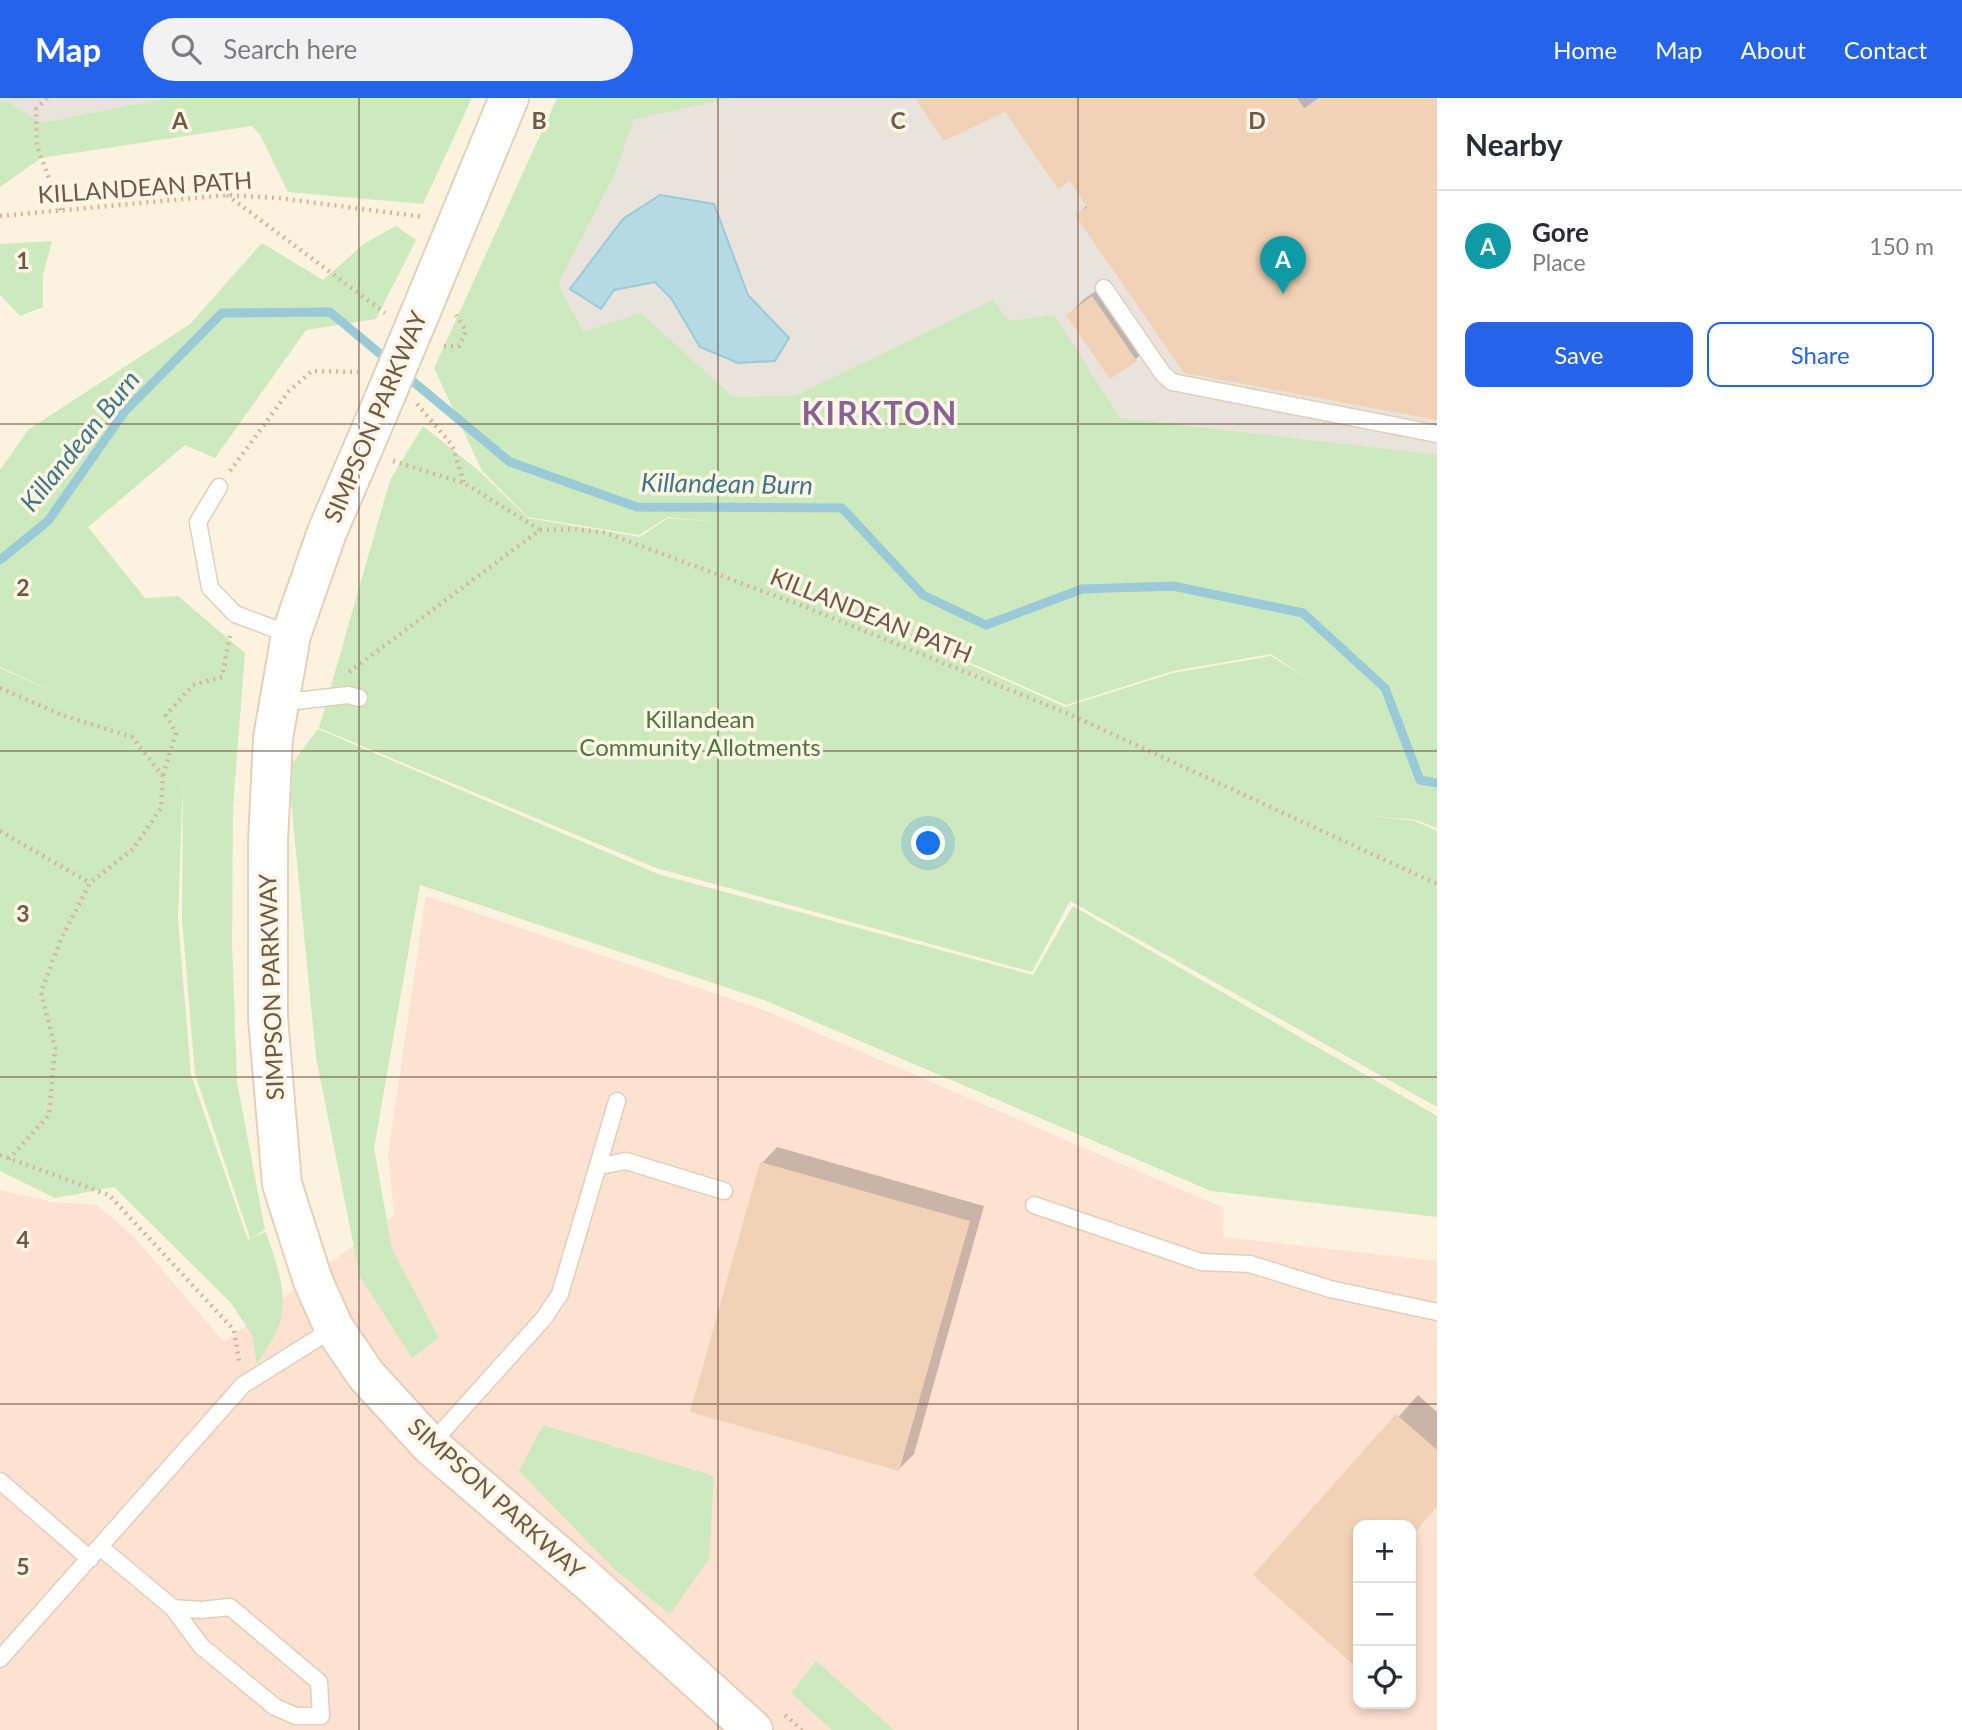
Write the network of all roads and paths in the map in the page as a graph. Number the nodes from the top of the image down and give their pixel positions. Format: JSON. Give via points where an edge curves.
{"nodes":[{"id":1,"x":47,"y":98,"type":"edge"},
{"id":2,"x":509,"y":98,"type":"edge"},
{"id":3,"x":227,"y":195,"type":"junction"},
{"id":4,"x":61,"y":211,"type":"junction"},
{"id":5,"x":0,"y":216,"type":"edge"},
{"id":6,"x":459,"y":221,"type":"junction"},
{"id":7,"x":1104,"y":288,"type":"dead end"},
{"id":8,"x":417,"y":326,"type":"junction"},
{"id":9,"x":458,"y":346,"type":"dead end"},
{"id":10,"x":1437,"y":434,"type":"edge"},
{"id":11,"x":422,"y":471,"type":"dead end"},
{"id":12,"x":219,"y":487,"type":"dead end"},
{"id":13,"x":540,"y":530,"type":"junction"},
{"id":14,"x":234,"y":614,"type":"junction"},
{"id":15,"x":291,"y":635,"type":"junction"},
{"id":16,"x":0,"y":688,"type":"edge"},
{"id":17,"x":359,"y":698,"type":"dead end"},
{"id":18,"x":297,"y":701,"type":"junction"},
{"id":19,"x":163,"y":776,"type":"junction"},
{"id":20,"x":0,"y":831,"type":"edge"},
{"id":21,"x":90,"y":883,"type":"junction"},
{"id":22,"x":1437,"y":884,"type":"edge"},
{"id":23,"x":617,"y":1101,"type":"dead end"},
{"id":24,"x":0,"y":1155,"type":"edge"},
{"id":25,"x":8,"y":1160,"type":"junction"},
{"id":26,"x":600,"y":1166,"type":"junction"},
{"id":27,"x":724,"y":1191,"type":"dead end"},
{"id":28,"x":1034,"y":1205,"type":"dead end"},
{"id":29,"x":1437,"y":1312,"type":"edge"},
{"id":30,"x":334,"y":1328,"type":"junction"},
{"id":31,"x":243,"y":1385,"type":"junction"},
{"id":32,"x":430,"y":1445,"type":"junction"},
{"id":33,"x":0,"y":1481,"type":"edge"},
{"id":34,"x":95,"y":1553,"type":"junction"},
{"id":35,"x":173,"y":1608,"type":"junction"},
{"id":36,"x":0,"y":1659,"type":"edge"},
{"id":37,"x":753,"y":1730,"type":"edge"}],
"edges":[{"from":1,"to":4,"type":"path","via":[[36,109],[37,146]]},
{"from":2,"to":6,"type":"main road","name":"SIMPSON PARKWAY"},
{"from":3,"to":4,"type":"path","name":"KILLANDEAN PATH"},
{"from":3,"to":6,"type":"path","name":"KILLANDEAN PATH"},
{"from":3,"to":8,"type":"path"},
{"from":4,"to":5,"type":"path","name":"KILLANDEAN PATH"},
{"from":6,"to":8,"type":"main road","name":"SIMPSON PARKWAY"},
{"from":7,"to":10,"type":"lane","via":[[1172,382]]},
{"from":8,"to":9,"type":"path"},
{"from":8,"to":15,"type":"main road","name":"SIMPSON PARKWAY","bridge":true,"via":[[327,532]]},
{"from":11,"to":13,"type":"path","via":[[464,483]]},
{"from":12,"to":14,"type":"lane","via":[[198,522],[210,589]]},
{"from":13,"to":18,"type":"path"},
{"from":13,"to":22,"type":"path","name":"KILLANDEAN PATH","via":[[606,533],[808,608],[1069,714]]},
{"from":14,"to":15,"type":"lane"},
{"from":14,"to":19,"type":"path","via":[[222,677],[193,685],[166,715],[176,733]]},
{"from":15,"to":18,"type":"main road","name":"SIMPSON PARKWAY"},
{"from":16,"to":19,"type":"path","via":[[62,715],[132,737]]},
{"from":17,"to":18,"type":"lane","via":[[348,695]]},
{"from":18,"to":30,"type":"main road","name":"SIMPSON PARKWAY","via":[[273,738],[268,1018],[282,1184],[313,1281]]},
{"from":19,"to":21,"type":"path","via":[[161,808],[133,849]]},
{"from":20,"to":21,"type":"path"},
{"from":21,"to":25,"type":"path","via":[[41,992],[55,1048],[49,1115]]},
{"from":23,"to":26,"type":"lane"},
{"from":24,"to":25,"type":"path"},
{"from":25,"to":31,"type":"path","via":[[109,1195],[234,1330]]},
{"from":26,"to":27,"type":"lane","via":[[626,1161]]},
{"from":26,"to":32,"type":"lane","via":[[560,1294],[544,1318]]},
{"from":28,"to":29,"type":"lane","via":[[1201,1262],[1250,1264],[1330,1289]]},
{"from":30,"to":31,"type":"lane"},
{"from":30,"to":32,"type":"main road","name":"SIMPSON PARKWAY","via":[[366,1376]]},
{"from":31,"to":34,"type":"lane"},
{"from":32,"to":37,"type":"main road","name":"SIMPSON PARKWAY"},
{"from":33,"to":34,"type":"lane"},
{"from":34,"to":35,"type":"lane"},
{"from":34,"to":36,"type":"lane"},
{"from":35,"to":35,"type":"lane","via":[[230,1608],[318,1682],[320,1716],[296,1716],[275,1707],[201,1646]]}]}
